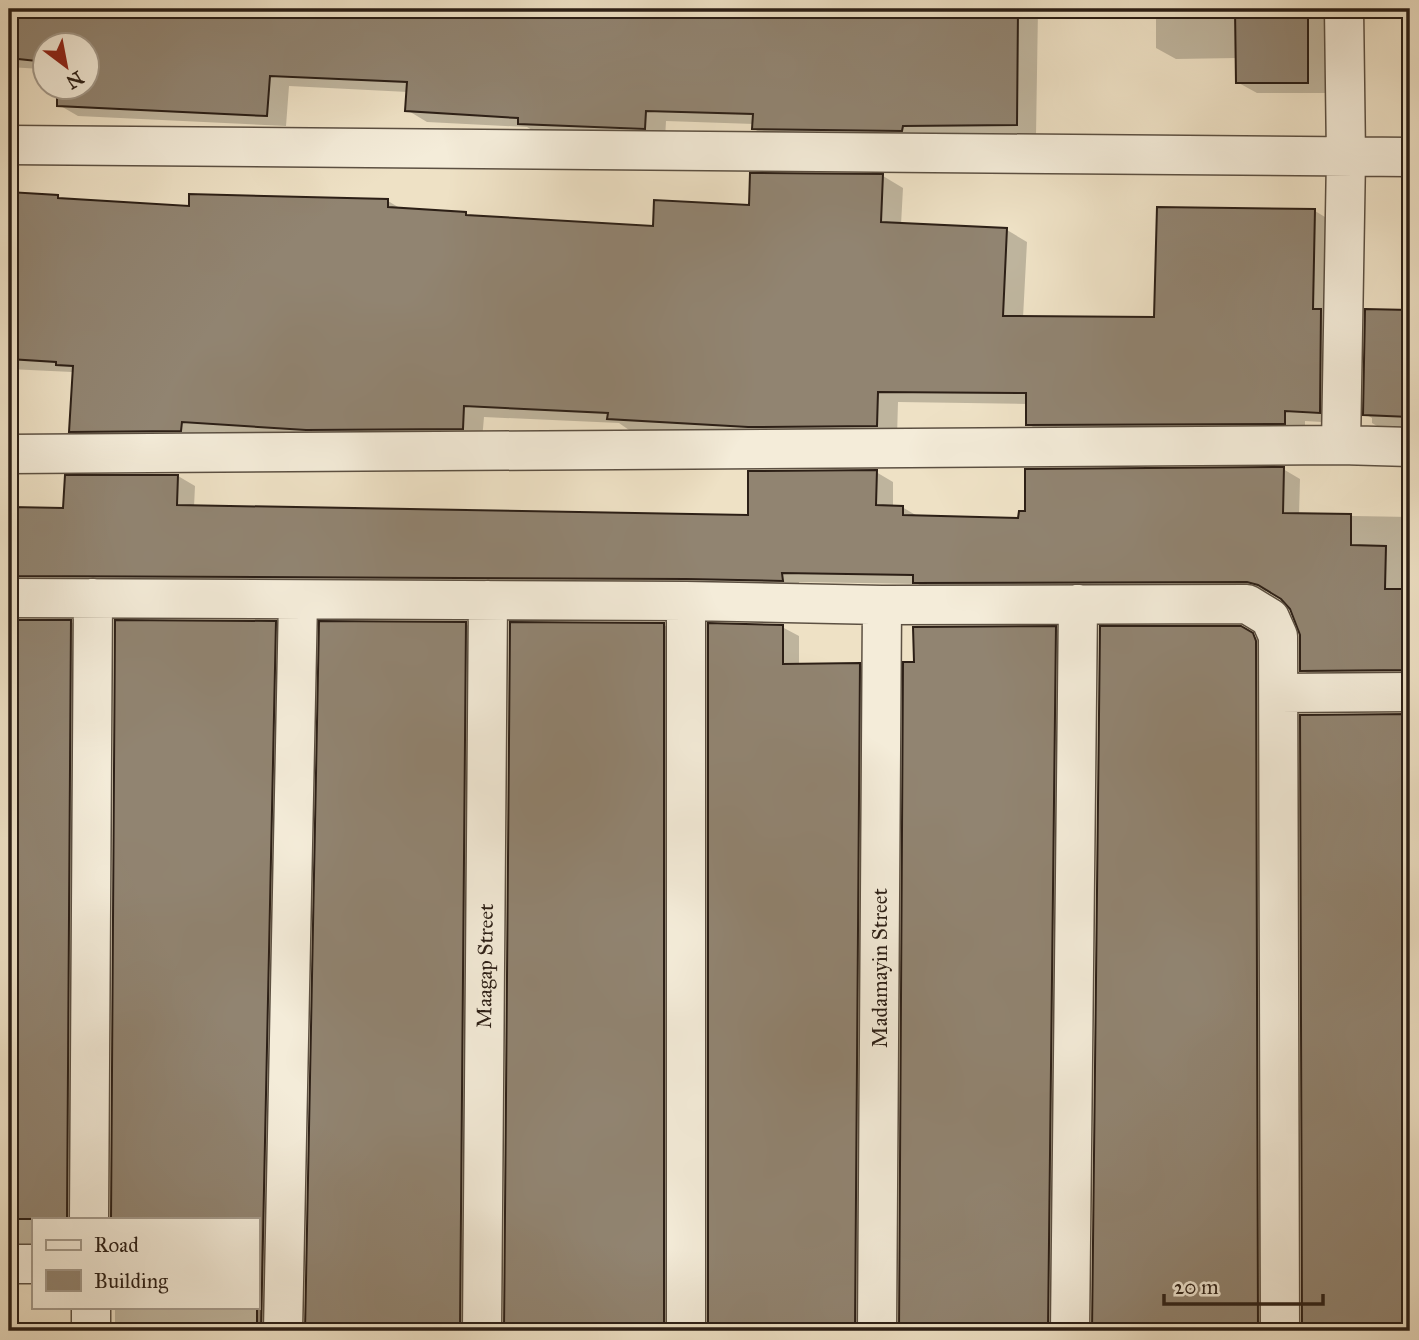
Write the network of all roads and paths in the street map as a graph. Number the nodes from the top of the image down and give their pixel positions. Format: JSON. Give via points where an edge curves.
{"nodes":[{"id":1,"x":1344,"y":9,"type":"edge"},
{"id":2,"x":9,"y":145,"type":"edge"},
{"id":3,"x":1346,"y":157,"type":"junction"},
{"id":4,"x":1410,"y":157,"type":"edge"},
{"id":5,"x":1341,"y":444,"type":"junction"},
{"id":6,"x":1410,"y":447,"type":"edge"},
{"id":7,"x":9,"y":454,"type":"edge"},
{"id":8,"x":9,"y":598,"type":"edge"},
{"id":9,"x":93,"y":598,"type":"junction"},
{"id":10,"x":298,"y":600,"type":"junction"},
{"id":11,"x":488,"y":600,"type":"junction"},
{"id":12,"x":686,"y":601,"type":"junction"},
{"id":13,"x":1078,"y":604,"type":"junction"},
{"id":14,"x":882,"y":605,"type":"junction"},
{"id":15,"x":1410,"y":692,"type":"edge"},
{"id":16,"x":1279,"y":693,"type":"junction"},
{"id":17,"x":89,"y":1218,"type":"edge"},
{"id":18,"x":9,"y":1264,"type":"edge"},
{"id":19,"x":32,"y":1264,"type":"edge"},
{"id":20,"x":90,"y":1308,"type":"edge"},
{"id":21,"x":91,"y":1331,"type":"edge"},
{"id":22,"x":283,"y":1331,"type":"edge"},
{"id":23,"x":482,"y":1331,"type":"edge"},
{"id":24,"x":686,"y":1331,"type":"edge"},
{"id":25,"x":877,"y":1331,"type":"edge"},
{"id":26,"x":1069,"y":1331,"type":"edge"},
{"id":27,"x":1280,"y":1331,"type":"edge"}],
"edges":[{"from":1,"to":3,"type":"street"},
{"from":2,"to":3,"type":"street"},
{"from":3,"to":4,"type":"street"},
{"from":3,"to":5,"type":"street"},
{"from":5,"to":6,"type":"street"},
{"from":5,"to":7,"type":"street"},
{"from":8,"to":9,"type":"street"},
{"from":9,"to":10,"type":"street"},
{"from":9,"to":17,"type":"street"},
{"from":10,"to":11,"type":"street"},
{"from":10,"to":22,"type":"street"},
{"from":11,"to":12,"type":"street"},
{"from":11,"to":23,"type":"street","name":"Maagap Street"},
{"from":12,"to":14,"type":"street"},
{"from":12,"to":24,"type":"street"},
{"from":13,"to":14,"type":"street"},
{"from":13,"to":16,"type":"street","via":[[1248,604],[1270,618],[1279,636]]},
{"from":13,"to":26,"type":"street"},
{"from":14,"to":25,"type":"street","name":"Madamayin Street"},
{"from":15,"to":16,"type":"street"},
{"from":16,"to":27,"type":"street"},
{"from":18,"to":19,"type":"street"},
{"from":20,"to":21,"type":"street"}]}
